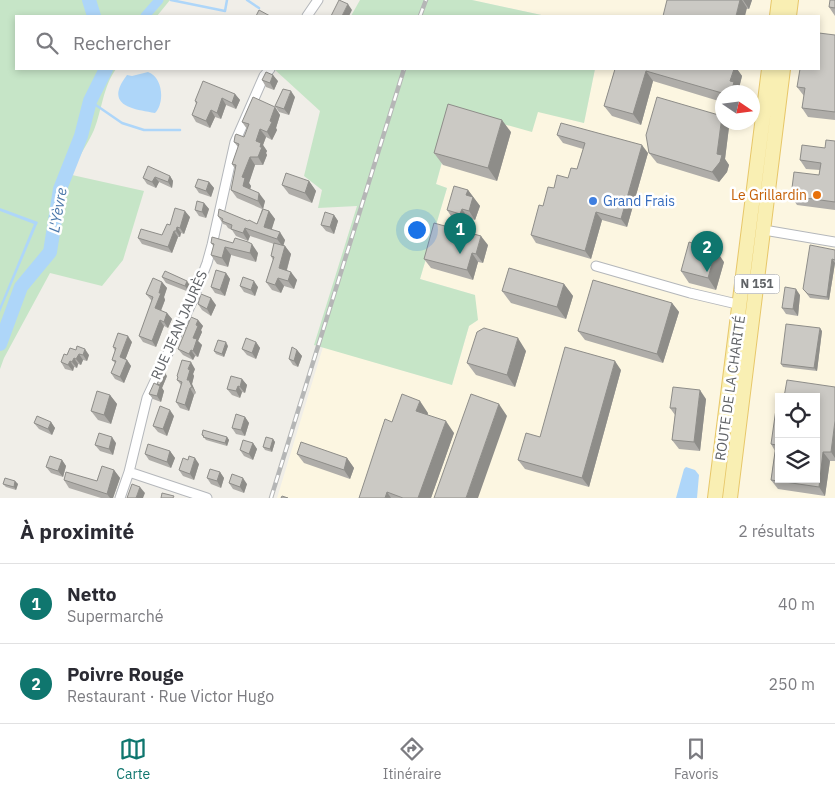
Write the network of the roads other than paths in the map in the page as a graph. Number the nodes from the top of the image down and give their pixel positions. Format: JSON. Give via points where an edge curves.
{"nodes":[{"id":1,"x":318,"y":0,"type":"edge"},
{"id":2,"x":779,"y":0,"type":"edge"},
{"id":3,"x":791,"y":0,"type":"edge"},
{"id":4,"x":308,"y":15,"type":"edge"},
{"id":5,"x":777,"y":15,"type":"edge"},
{"id":6,"x":789,"y":15,"type":"edge"},
{"id":7,"x":269,"y":70,"type":"edge"},
{"id":8,"x":770,"y":70,"type":"edge"},
{"id":9,"x":782,"y":70,"type":"edge"},
{"id":10,"x":764,"y":230,"type":"junction"},
{"id":11,"x":835,"y":242,"type":"edge"},
{"id":12,"x":596,"y":266,"type":"dead end"},
{"id":13,"x":741,"y":305,"type":"junction"},
{"id":14,"x":129,"y":472,"type":"junction"},
{"id":15,"x":120,"y":498,"type":"edge"},
{"id":16,"x":207,"y":498,"type":"edge"},
{"id":17,"x":715,"y":498,"type":"edge"},
{"id":18,"x":730,"y":498,"type":"edge"}],
"edges":[{"from":1,"to":4,"type":"street"},
{"from":2,"to":5,"type":"main road"},
{"from":3,"to":6,"type":"main road"},
{"from":7,"to":14,"type":"street","name":"RUE JEAN JAURÈS","via":[[235,142],[207,263],[147,398]]},
{"from":8,"to":13,"type":"main road","name":"ROUTE DE LA CHARITÉ","number":"N 151"},
{"from":9,"to":10,"type":"main road","name":"ROUTE DE LA CHARITÉ","number":"N 151"},
{"from":10,"to":11,"type":"street"},
{"from":10,"to":18,"type":"main road","name":"ROUTE DE LA CHARITÉ","number":"N 151"},
{"from":12,"to":13,"type":"street"},
{"from":13,"to":17,"type":"main road","name":"ROUTE DE LA CHARITÉ","number":"N 151"},
{"from":14,"to":15,"type":"street","name":"RUE JEAN JAURÈS"},
{"from":14,"to":16,"type":"street"}]}
